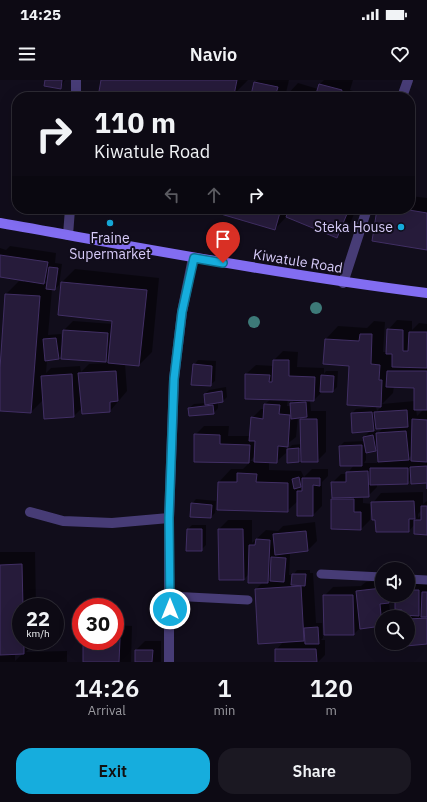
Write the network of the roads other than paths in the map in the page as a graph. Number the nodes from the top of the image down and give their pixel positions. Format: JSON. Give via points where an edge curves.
{"nodes":[{"id":1,"x":76,"y":80,"type":"edge"},
{"id":2,"x":408,"y":80,"type":"edge"},
{"id":3,"x":76,"y":92,"type":"edge"},
{"id":4,"x":404,"y":92,"type":"edge"},
{"id":5,"x":70,"y":214,"type":"edge"},
{"id":6,"x":365,"y":214,"type":"edge"},
{"id":7,"x":0,"y":223,"type":"edge"},
{"id":8,"x":68,"y":235,"type":"junction"},
{"id":9,"x":194,"y":258,"type":"junction"},
{"id":10,"x":343,"y":283,"type":"junction"},
{"id":11,"x":427,"y":293,"type":"edge"},
{"id":12,"x":30,"y":512,"type":"dead end"},
{"id":13,"x":169,"y":518,"type":"junction"},
{"id":14,"x":321,"y":574,"type":"dead end"},
{"id":15,"x":375,"y":577,"type":"edge"},
{"id":16,"x":415,"y":579,"type":"edge"},
{"id":17,"x":427,"y":580,"type":"edge"},
{"id":18,"x":170,"y":596,"type":"junction"},
{"id":19,"x":248,"y":600,"type":"dead end"},
{"id":20,"x":170,"y":662,"type":"edge"}],
"edges":[{"from":1,"to":3,"type":"street"},
{"from":2,"to":4,"type":"street"},
{"from":5,"to":8,"type":"street"},
{"from":6,"to":10,"type":"street"},
{"from":7,"to":8,"type":"main road","name":"Kiwatule Road"},
{"from":8,"to":9,"type":"main road","name":"Kiwatule Road"},
{"from":9,"to":10,"type":"main road","name":"Kiwatule Road"},
{"from":9,"to":13,"type":"street","via":[[182,312],[174,379]]},
{"from":10,"to":11,"type":"main road","name":"Kiwatule Road"},
{"from":12,"to":13,"type":"street","via":[[63,521],[112,523]]},
{"from":13,"to":18,"type":"street"},
{"from":14,"to":15,"type":"lane"},
{"from":16,"to":17,"type":"lane"},
{"from":18,"to":19,"type":"lane"},
{"from":18,"to":20,"type":"street"}]}
